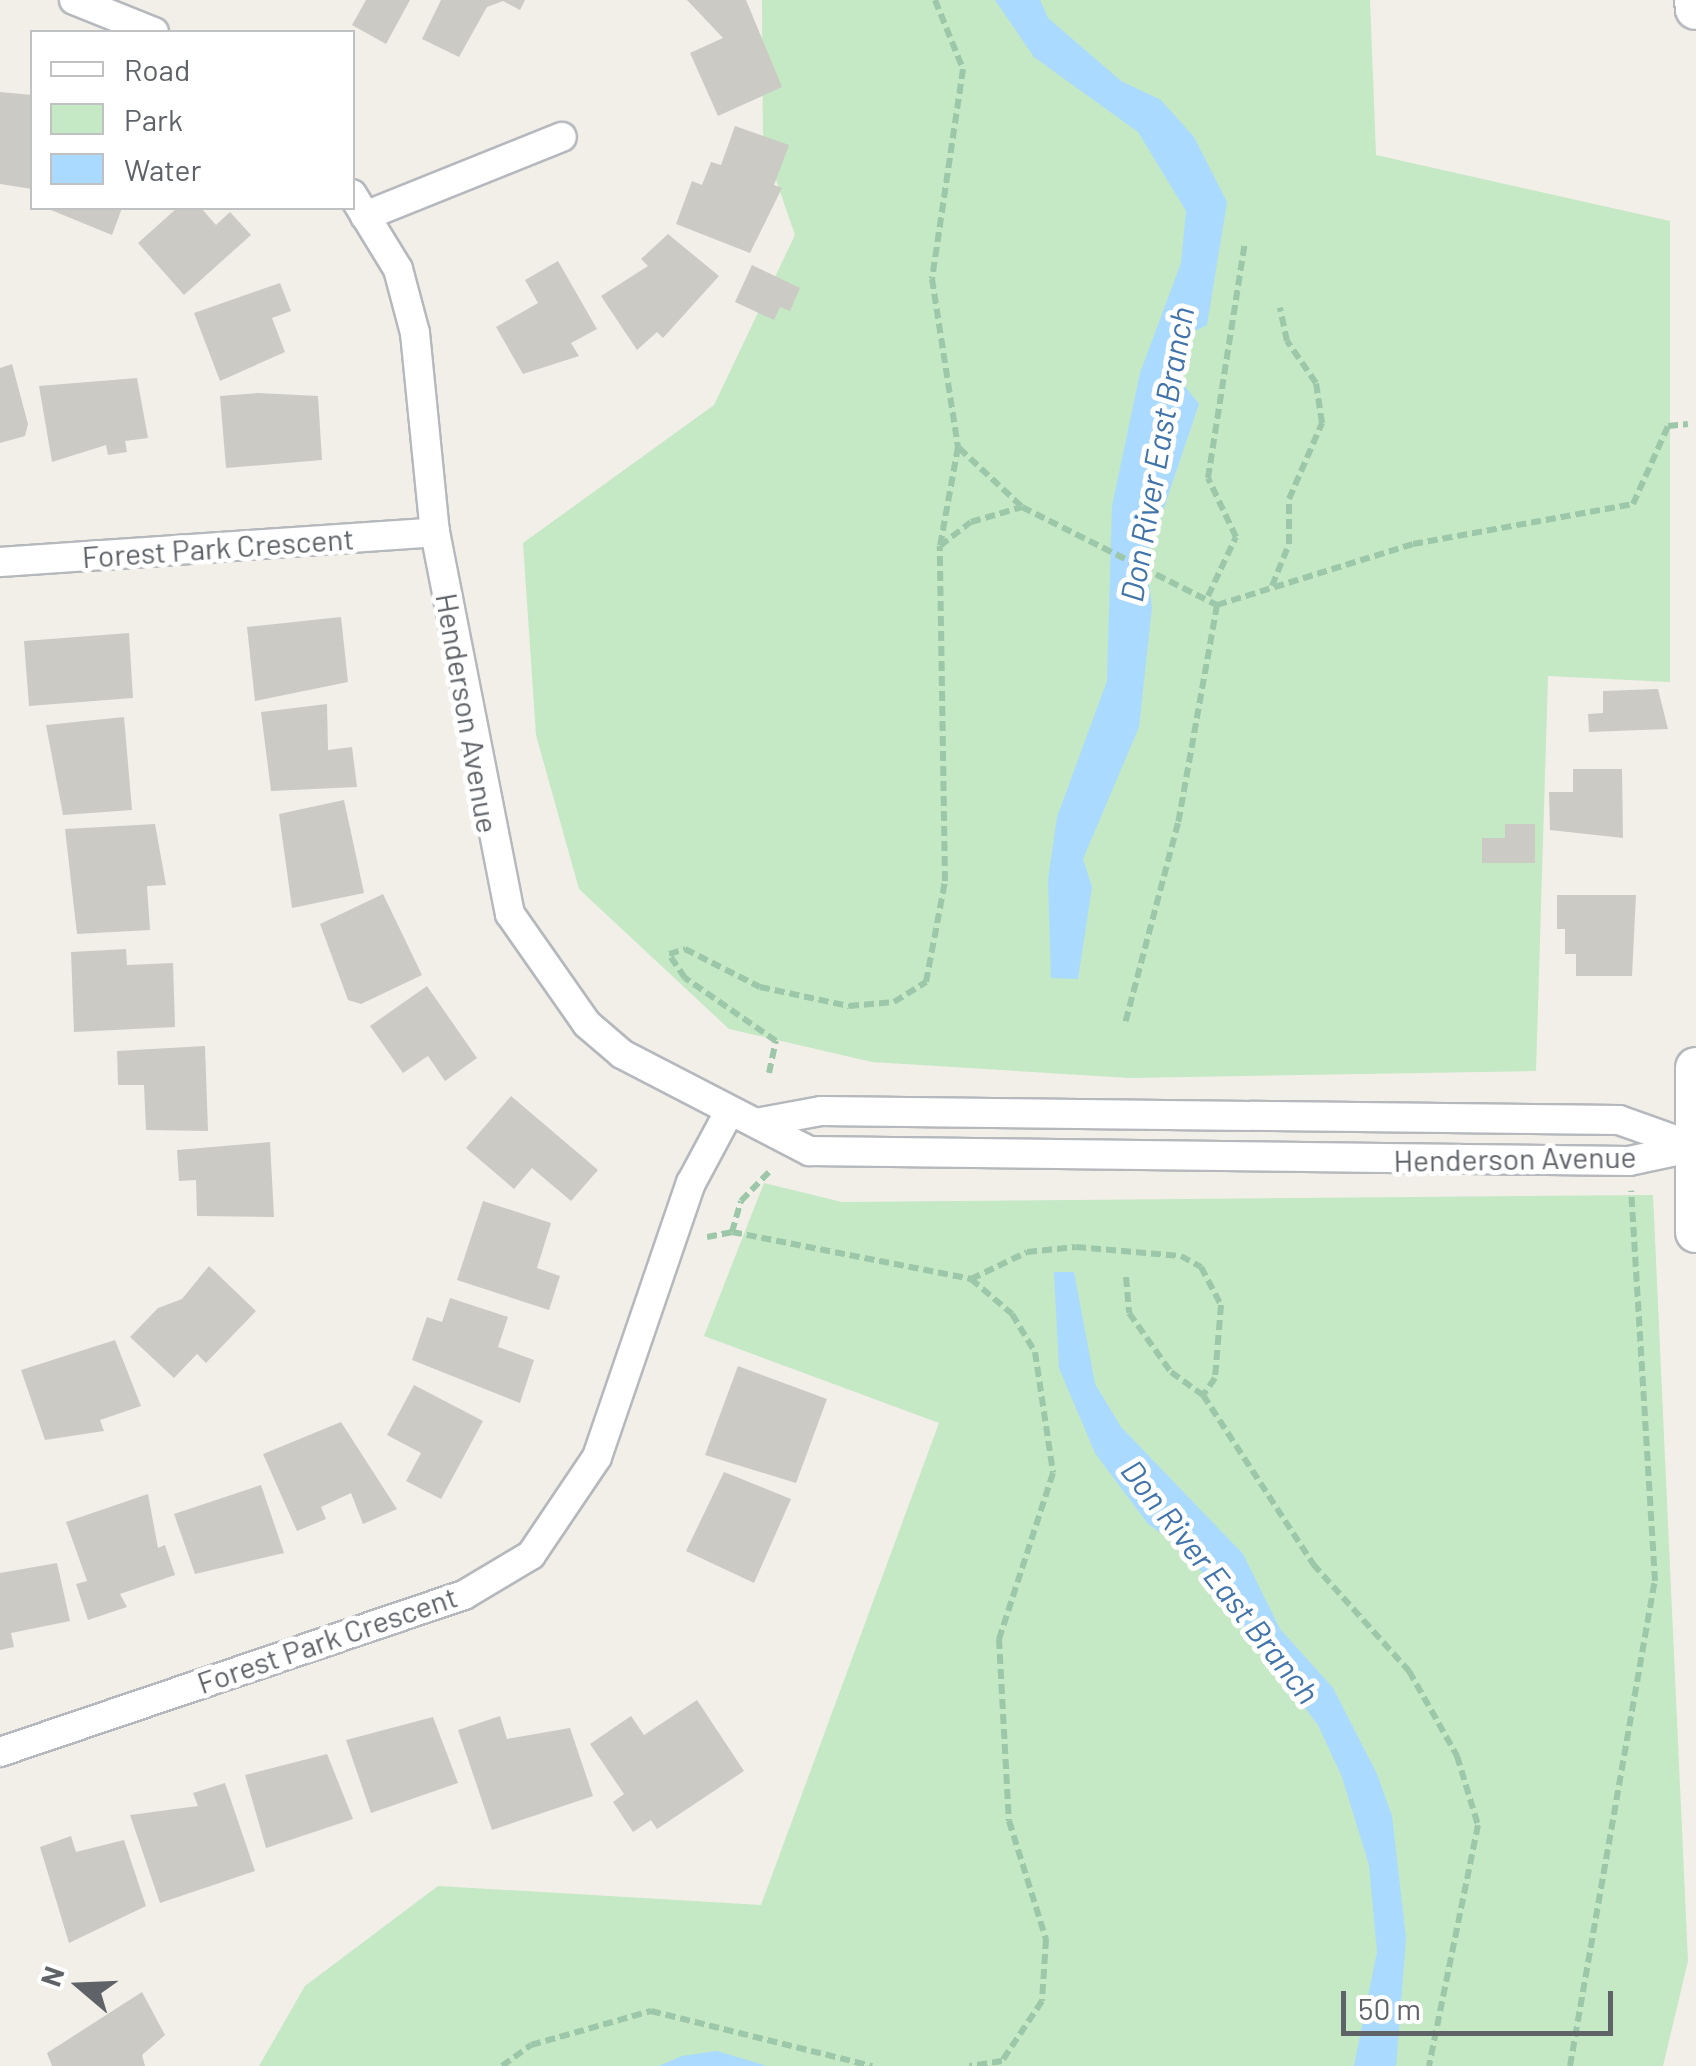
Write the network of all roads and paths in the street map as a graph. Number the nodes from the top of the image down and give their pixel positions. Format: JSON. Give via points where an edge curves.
{"nodes":[{"id":1,"x":74,"y":0,"type":"edge"},
{"id":2,"x":935,"y":0,"type":"edge"},
{"id":3,"x":1695,"y":0,"type":"edge"},
{"id":4,"x":1696,"y":9,"type":"edge"},
{"id":5,"x":147,"y":18,"type":"edge"},
{"id":6,"x":562,"y":137,"type":"dead end"},
{"id":7,"x":359,"y":205,"type":"edge"},
{"id":8,"x":1245,"y":244,"type":"dead end"},
{"id":9,"x":1280,"y":308,"type":"dead end"},
{"id":10,"x":1688,"y":424,"type":"dead end"},
{"id":11,"x":958,"y":447,"type":"junction"},
{"id":12,"x":1022,"y":507,"type":"junction"},
{"id":13,"x":435,"y":532,"type":"junction"},
{"id":14,"x":940,"y":546,"type":"junction"},
{"id":15,"x":0,"y":562,"type":"edge"},
{"id":16,"x":1272,"y":587,"type":"junction"},
{"id":17,"x":1208,"y":596,"type":"junction"},
{"id":18,"x":1217,"y":605,"type":"junction"},
{"id":19,"x":1125,"y":1024,"type":"dead end"},
{"id":20,"x":1696,"y":1068,"type":"edge"},
{"id":21,"x":769,"y":1073,"type":"dead end"},
{"id":22,"x":728,"y":1116,"type":"junction"},
{"id":23,"x":756,"y":1122,"type":"junction"},
{"id":24,"x":1695,"y":1147,"type":"edge"},
{"id":25,"x":770,"y":1171,"type":"dead end"},
{"id":26,"x":1631,"y":1191,"type":"dead end"},
{"id":27,"x":732,"y":1232,"type":"junction"},
{"id":28,"x":1696,"y":1232,"type":"edge"},
{"id":29,"x":704,"y":1238,"type":"dead end"},
{"id":30,"x":1126,"y":1276,"type":"dead end"},
{"id":31,"x":971,"y":1279,"type":"junction"},
{"id":32,"x":1203,"y":1395,"type":"junction"},
{"id":33,"x":0,"y":1752,"type":"edge"},
{"id":34,"x":502,"y":2066,"type":"edge"},
{"id":35,"x":872,"y":2066,"type":"edge"},
{"id":36,"x":969,"y":2066,"type":"edge"},
{"id":37,"x":1429,"y":2066,"type":"edge"},
{"id":38,"x":1570,"y":2066,"type":"edge"}],
"edges":[{"from":1,"to":5,"type":"street"},
{"from":2,"to":11,"type":"path","via":[[963,70],[932,279]]},
{"from":3,"to":4,"type":"main road"},
{"from":6,"to":7,"type":"street"},
{"from":7,"to":13,"type":"street","name":"Henderson Avenue","via":[[398,269],[416,333]]},
{"from":8,"to":17,"type":"path","via":[[1208,478],[1236,537]]},
{"from":9,"to":16,"type":"path","via":[[1287,342],[1316,383],[1322,423],[1288,499],[1289,544]]},
{"from":10,"to":16,"type":"path","via":[[1668,426],[1633,504],[1413,544]]},
{"from":11,"to":12,"type":"path"},
{"from":11,"to":14,"type":"path"},
{"from":12,"to":14,"type":"path","via":[[971,522]]},
{"from":12,"to":17,"type":"path","via":[[1084,546]]},
{"from":13,"to":15,"type":"street","name":"Forest Park Crescent"},
{"from":13,"to":22,"type":"street","name":"Henderson Avenue","via":[[510,914],[587,1024]]},
{"from":14,"to":21,"type":"path","via":[[946,881],[926,982],[894,1002],[848,1006],[760,986],[685,949],[669,954],[685,978],[776,1042]]},
{"from":16,"to":18,"type":"path"},
{"from":17,"to":18,"type":"path"},
{"from":18,"to":19,"type":"path","via":[[1178,823]]},
{"from":20,"to":24,"type":"main road"},
{"from":22,"to":23,"type":"street","name":"Henderson Avenue"},
{"from":22,"to":33,"type":"street","name":"Forest Park Crescent","via":[[691,1183],[596,1457],[531,1555],[464,1594]]},
{"from":23,"to":24,"type":"street","name":"Henderson Avenue","via":[[821,1111],[1619,1120]]},
{"from":23,"to":24,"type":"street","name":"Henderson Avenue","via":[[809,1151],[860,1154],[1629,1162]]},
{"from":24,"to":28,"type":"main road"},
{"from":25,"to":27,"type":"path","via":[[741,1201]]},
{"from":26,"to":38,"type":"path","via":[[1655,1581]]},
{"from":27,"to":29,"type":"path"},
{"from":27,"to":31,"type":"path"},
{"from":30,"to":32,"type":"path","via":[[1129,1313],[1172,1372]]},
{"from":31,"to":32,"type":"path","via":[[1027,1252],[1119,1246],[1181,1256],[1201,1268],[1221,1305],[1215,1378]]},
{"from":31,"to":36,"type":"path","via":[[1012,1314],[1035,1352],[1053,1473],[999,1639],[1009,1822],[1046,1939],[1042,2001],[1002,2061]]},
{"from":32,"to":37,"type":"path","via":[[1313,1564],[1409,1670],[1457,1756],[1478,1825]]},
{"from":34,"to":35,"type":"path","via":[[531,2045],[651,2011]]}]}
